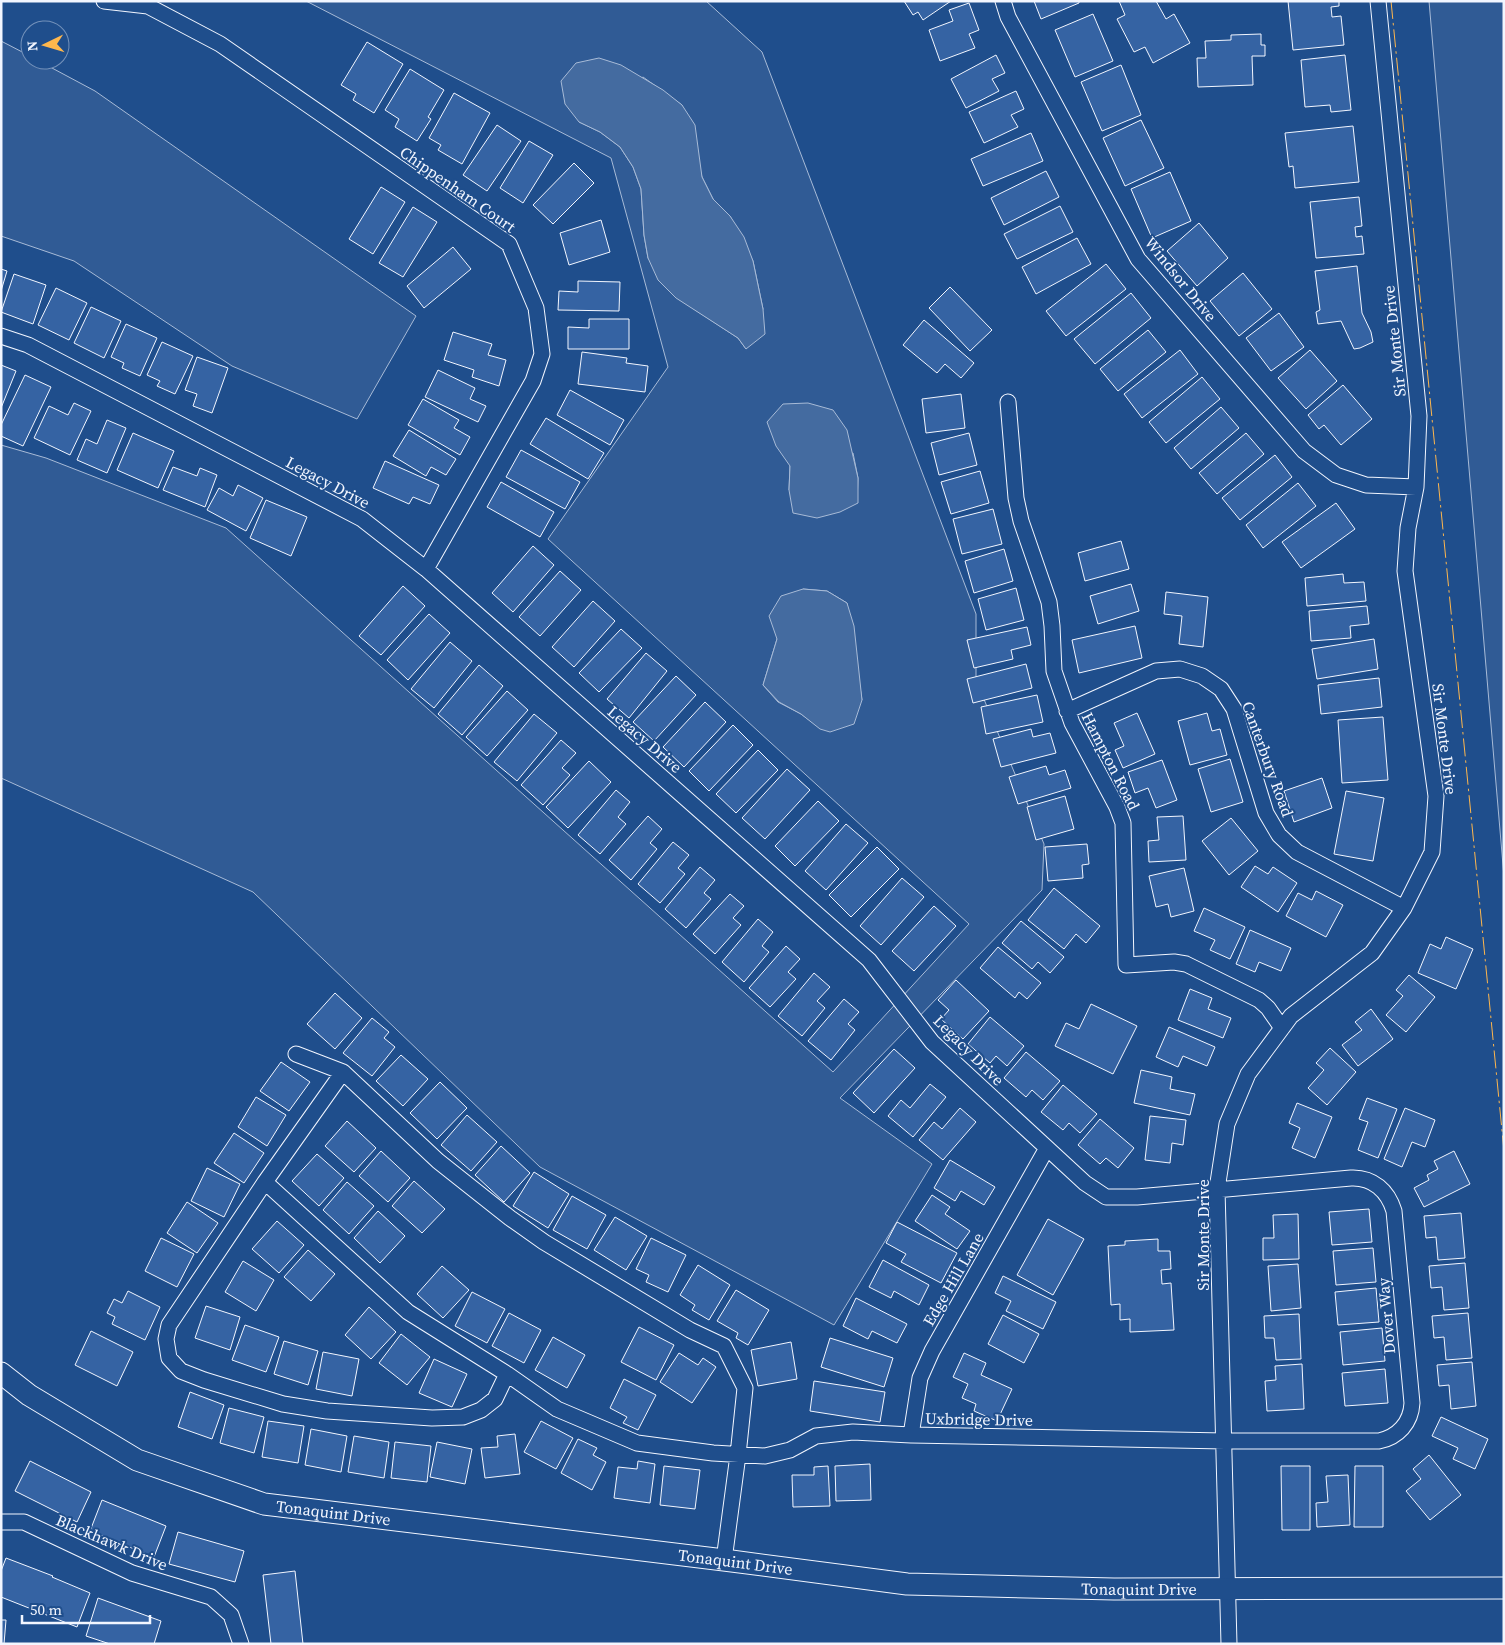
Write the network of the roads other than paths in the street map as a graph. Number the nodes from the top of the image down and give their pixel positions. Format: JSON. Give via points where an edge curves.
{"nodes":[{"id":1,"x":104,"y":1,"type":"edge"},
{"id":2,"x":1003,"y":1,"type":"edge"},
{"id":3,"x":1378,"y":1,"type":"edge"},
{"id":4,"x":1,"y":336,"type":"edge"},
{"id":5,"x":1008,"y":402,"type":"dead end"},
{"id":6,"x":1416,"y":486,"type":"junction"},
{"id":7,"x":426,"y":569,"type":"junction"},
{"id":8,"x":1067,"y":711,"type":"junction"},
{"id":9,"x":1404,"y":908,"type":"junction"},
{"id":10,"x":1282,"y":1028,"type":"junction"},
{"id":11,"x":296,"y":1054,"type":"dead end"},
{"id":12,"x":343,"y":1072,"type":"junction"},
{"id":13,"x":1047,"y":1148,"type":"junction"},
{"id":14,"x":265,"y":1182,"type":"junction"},
{"id":15,"x":1217,"y":1189,"type":"junction"},
{"id":16,"x":1,"y":1373,"type":"edge"},
{"id":17,"x":507,"y":1374,"type":"junction"},
{"id":18,"x":911,"y":1435,"type":"junction"},
{"id":19,"x":1225,"y":1440,"type":"junction"},
{"id":20,"x":738,"y":1455,"type":"junction"},
{"id":21,"x":1,"y":1522,"type":"edge"},
{"id":22,"x":724,"y":1560,"type":"junction"},
{"id":23,"x":1504,"y":1588,"type":"edge"},
{"id":24,"x":1227,"y":1589,"type":"junction"},
{"id":25,"x":241,"y":1644,"type":"edge"},
{"id":26,"x":1229,"y":1644,"type":"edge"}],
"edges":[{"from":1,"to":7,"type":"street","name":"Chippenham Court","via":[[148,6],[220,44],[509,244],[536,308],[542,354],[533,381]]},
{"from":2,"to":6,"type":"street","name":"Windsor Drive","via":[[1008,17],[1138,259],[1304,451],[1336,475],[1366,486]]},
{"from":3,"to":6,"type":"street","name":"Sir Monte Drive","via":[[1419,416]]},
{"from":4,"to":7,"type":"street","name":"Legacy Drive","via":[[28,345],[362,519]]},
{"from":5,"to":8,"type":"street","name":"Hampton Road","via":[[1017,503],[1049,602],[1054,671]]},
{"from":6,"to":9,"type":"street","name":"Sir Monte Drive","via":[[1408,528],[1405,571],[1436,796],[1432,852]]},
{"from":7,"to":13,"type":"street","name":"Legacy Drive","via":[[869,960],[932,1042]]},
{"from":8,"to":9,"type":"street","name":"Canterbury Road","via":[[1156,671],[1180,669],[1202,676],[1215,684],[1230,702],[1266,813],[1284,841],[1304,856]]},
{"from":8,"to":10,"type":"street","name":"Hampton Road","via":[[1123,823],[1126,965],[1186,964],[1259,1000]]},
{"from":9,"to":10,"type":"street","name":"Sir Monte Drive","via":[[1372,953],[1291,1016]]},
{"from":10,"to":15,"type":"street","name":"Sir Monte Drive","via":[[1248,1074],[1227,1124]]},
{"from":11,"to":12,"type":"street"},
{"from":12,"to":14,"type":"street"},
{"from":12,"to":20,"type":"street","via":[[438,1161],[510,1218],[690,1330],[724,1346],[745,1388]]},
{"from":13,"to":15,"type":"street","name":"Legacy Drive","via":[[1085,1183],[1106,1197]]},
{"from":13,"to":18,"type":"street","name":"Edge Hill Lane","via":[[932,1351],[920,1378]]},
{"from":14,"to":17,"type":"street","name":"Uxbridge Drive","via":[[408,1312]]},
{"from":14,"to":17,"type":"street","via":[[169,1325],[166,1339],[169,1358],[182,1371],[283,1404],[326,1411],[432,1418],[463,1417],[481,1410],[495,1399]]},
{"from":15,"to":19,"type":"street","name":"Sir Monte Drive"},
{"from":15,"to":19,"type":"street","name":"Dover Way","via":[[1356,1177],[1373,1182],[1384,1191],[1394,1211],[1412,1403],[1405,1424],[1384,1440]]},
{"from":16,"to":22,"type":"street","name":"Tonaquint Drive","via":[[29,1395],[137,1460],[264,1504]]},
{"from":17,"to":20,"type":"street","name":"Uxbridge Drive","via":[[557,1409],[637,1443]]},
{"from":18,"to":19,"type":"street","name":"Uxbridge Drive"},
{"from":18,"to":20,"type":"street","name":"Uxbridge Drive","via":[[853,1432],[816,1436],[790,1450],[765,1456]]},
{"from":19,"to":24,"type":"street","name":"Sir Monte Drive"},
{"from":20,"to":22,"type":"street"},
{"from":21,"to":25,"type":"street","name":"Blackhawk Drive","via":[[24,1522],[132,1573],[211,1597],[232,1615]]},
{"from":22,"to":24,"type":"street","name":"Tonaquint Drive","via":[[907,1584]]},
{"from":23,"to":24,"type":"street","name":"Tonaquint Drive"},
{"from":24,"to":26,"type":"street","name":"Sir Monte Drive"}]}
